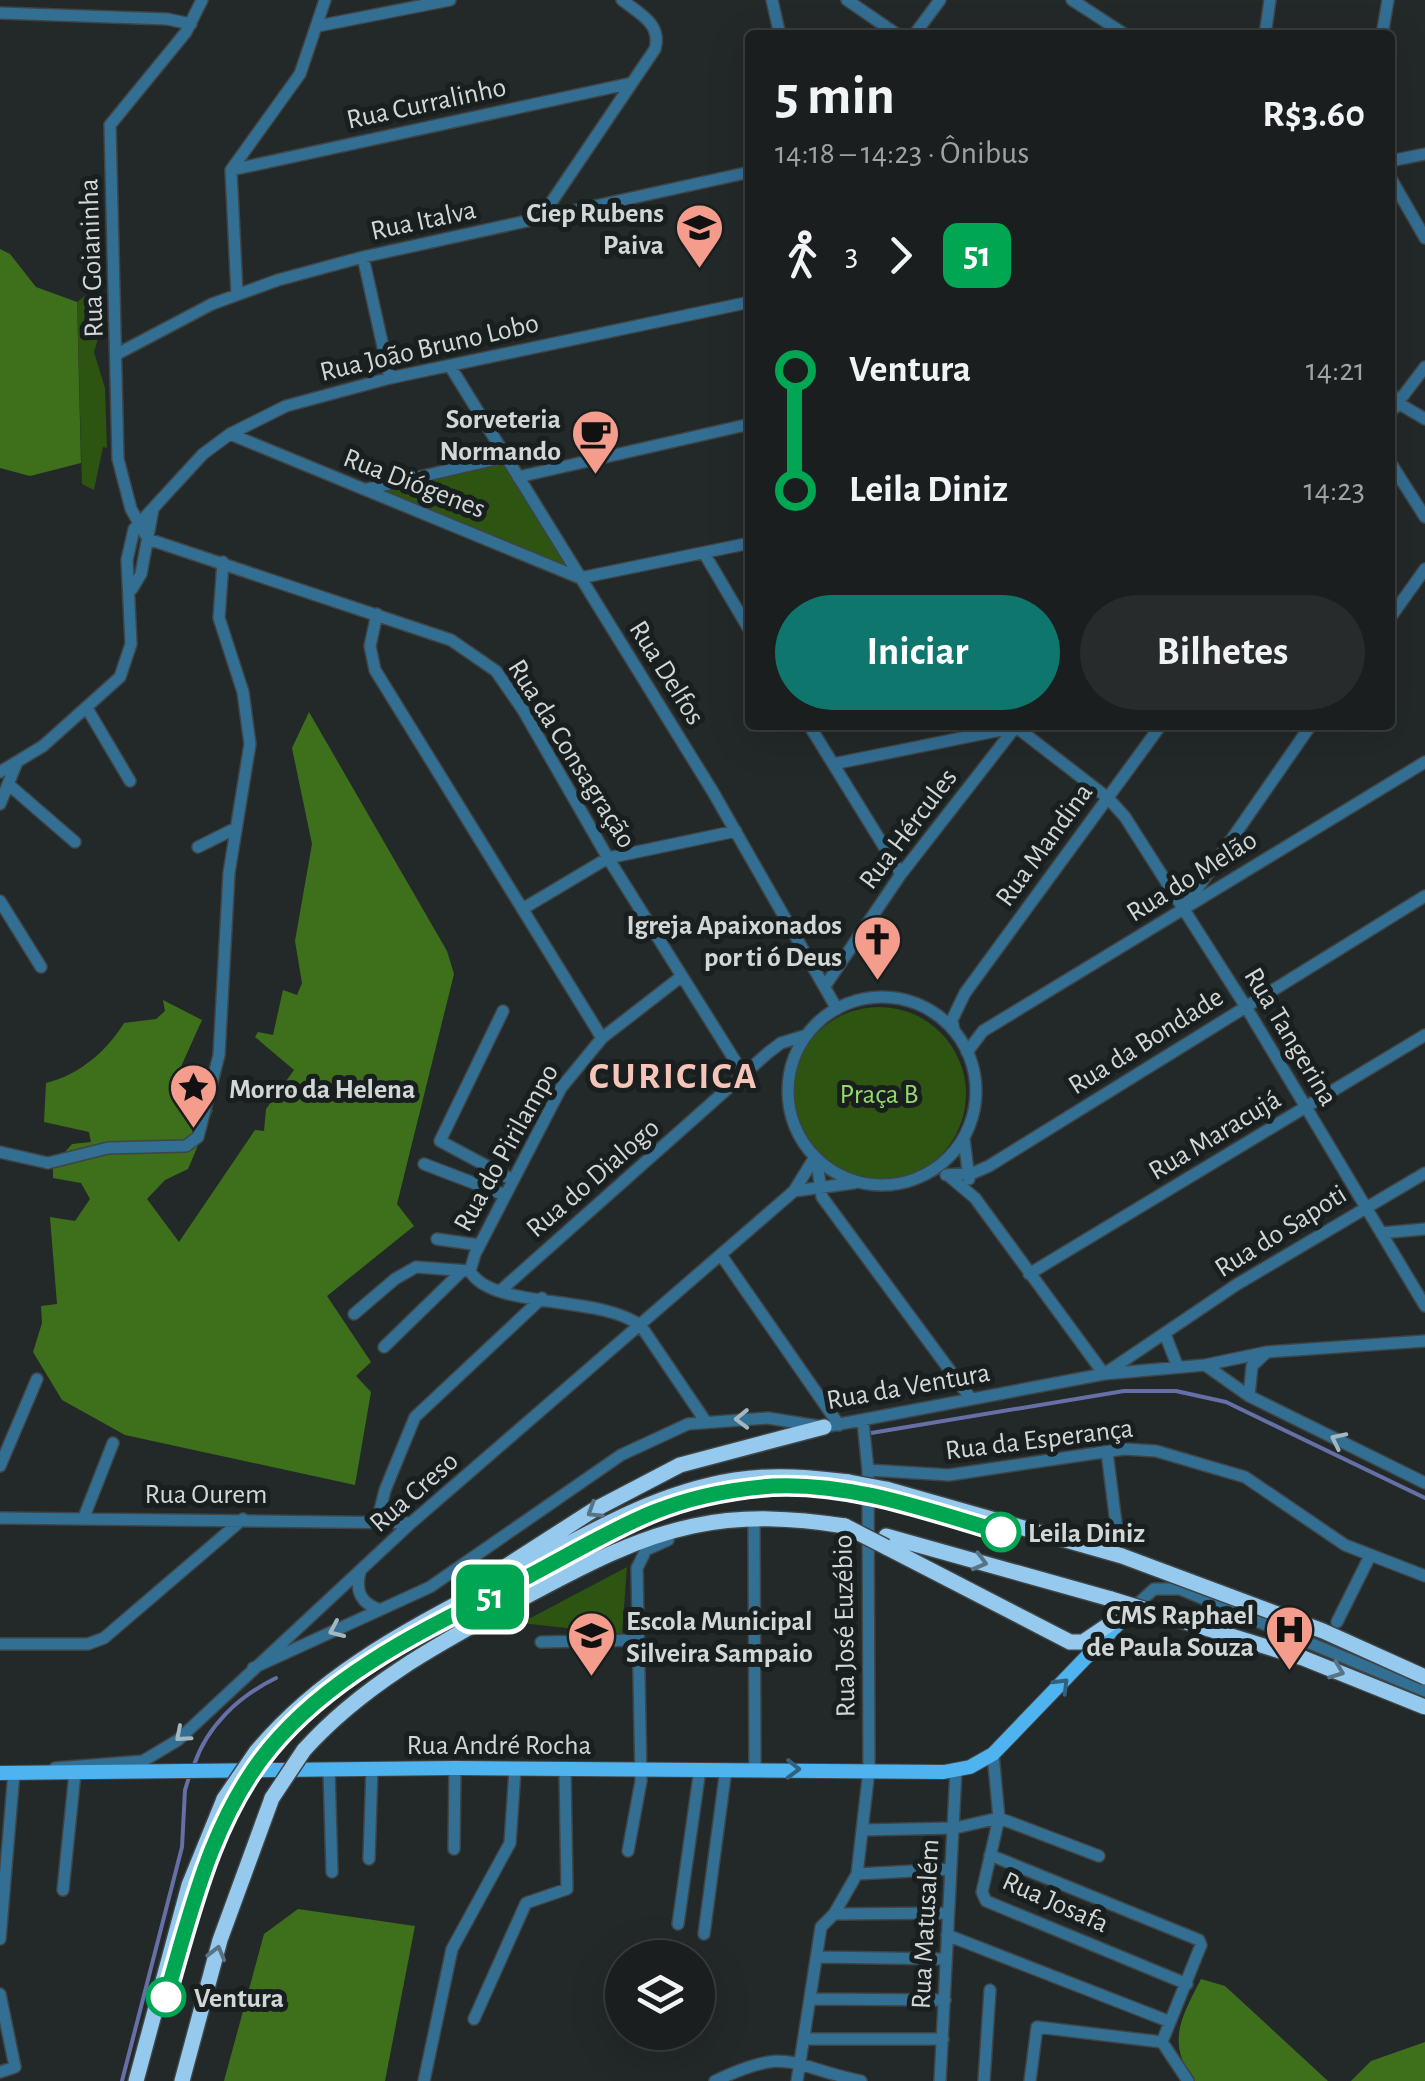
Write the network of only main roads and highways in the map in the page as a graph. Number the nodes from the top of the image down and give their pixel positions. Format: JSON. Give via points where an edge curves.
{"nodes":[{"id":1,"x":832,"y":1426,"type":"road end"},
{"id":2,"x":886,"y":1542,"type":"junction"},
{"id":3,"x":1132,"y":1609,"type":"joint"},
{"id":4,"x":436,"y":1616,"type":"junction"},
{"id":5,"x":1425,"y":1677,"type":"edge"},
{"id":6,"x":1425,"y":1707,"type":"edge"},
{"id":7,"x":7,"y":1773,"type":"edge"},
{"id":8,"x":136,"y":2081,"type":"edge"},
{"id":9,"x":182,"y":2081,"type":"edge"}],
"edges":[{"from":1,"to":4,"type":"highway","one_way":true,"via":[[701,1458],[634,1487]]},
{"from":2,"to":3,"type":"highway","via":[[1070,1642],[1084,1642]]},
{"from":2,"to":6,"type":"highway","one_way":true,"bridge":true,"via":[[1111,1599],[1303,1658]]},
{"from":9,"to":2,"type":"highway","one_way":true,"bridge":true,"via":[[220,1940],[272,1798],[304,1750],[345,1708],[434,1646],[624,1547],[714,1522],[761,1518],[837,1525]]},
{"from":7,"to":3,"type":"main road","name":"Rua André Rocha","one_way":true,"via":[[956,1770],[993,1754]]},
{"from":4,"to":5,"type":"highway","bridge":true,"via":[[594,1530],[679,1493],[758,1477],[849,1482],[1122,1556],[1306,1624]]},
{"from":4,"to":8,"type":"highway","bridge":true,"via":[[324,1683],[256,1752],[224,1799],[189,1886]]}]}
